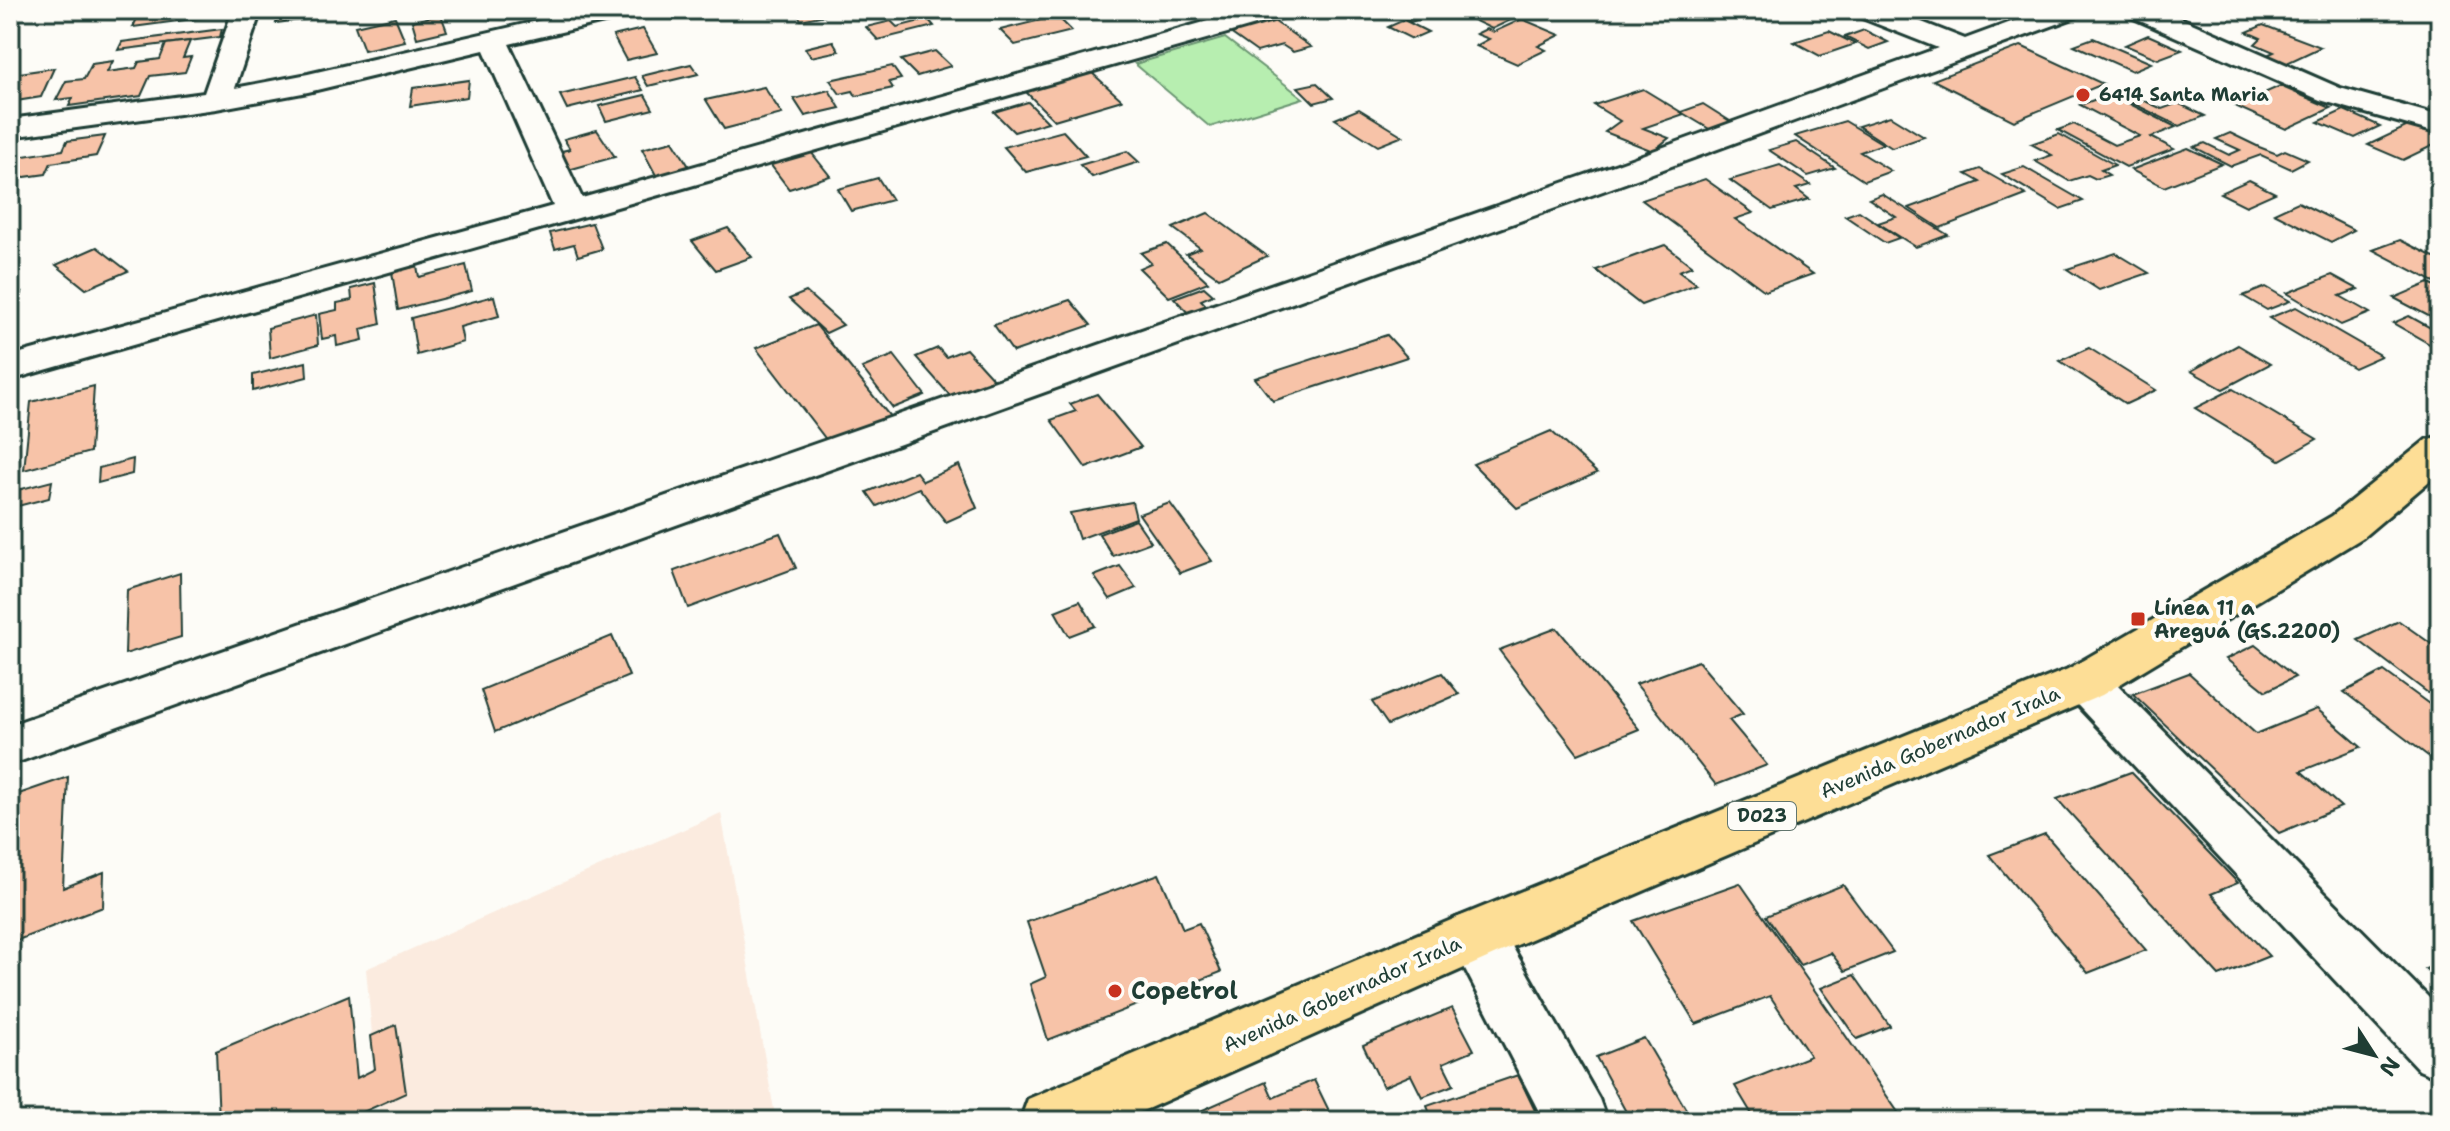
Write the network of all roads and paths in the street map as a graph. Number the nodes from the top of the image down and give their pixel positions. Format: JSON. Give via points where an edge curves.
{"nodes":[{"id":1,"x":247,"y":10,"type":"edge"},
{"id":2,"x":620,"y":10,"type":"edge"},
{"id":3,"x":1277,"y":10,"type":"edge"},
{"id":4,"x":1867,"y":10,"type":"edge"},
{"id":5,"x":2069,"y":10,"type":"edge"},
{"id":6,"x":2139,"y":10,"type":"edge"},
{"id":7,"x":493,"y":40,"type":"junction"},
{"id":8,"x":1966,"y":49,"type":"junction"},
{"id":9,"x":216,"y":100,"type":"junction"},
{"id":10,"x":2440,"y":125,"type":"edge"},
{"id":11,"x":10,"y":128,"type":"edge"},
{"id":12,"x":571,"y":209,"type":"junction"},
{"id":13,"x":10,"y":368,"type":"edge"},
{"id":14,"x":2440,"y":450,"type":"edge"},
{"id":15,"x":2085,"y":682,"type":"junction"},
{"id":16,"x":10,"y":745,"type":"edge"},
{"id":17,"x":1476,"y":936,"type":"junction"},
{"id":18,"x":2440,"y":1050,"type":"edge"},
{"id":19,"x":1050,"y":1121,"type":"edge"},
{"id":20,"x":1577,"y":1121,"type":"edge"}],
"edges":[{"from":1,"to":9,"type":"street"},
{"from":2,"to":7,"type":"street"},
{"from":3,"to":12,"type":"street"},
{"from":4,"to":8,"type":"street"},
{"from":5,"to":8,"type":"street"},
{"from":6,"to":10,"type":"street","via":[[2330,94]]},
{"from":7,"to":9,"type":"street"},
{"from":7,"to":12,"type":"street"},
{"from":8,"to":16,"type":"street"},
{"from":9,"to":11,"type":"street"},
{"from":12,"to":13,"type":"street"},
{"from":14,"to":15,"type":"main road","name":"Avenida Gobernador Irala","number":"D023","via":[[2347,527]]},
{"from":15,"to":17,"type":"main road","name":"Avenida Gobernador Irala","number":"D023"},
{"from":15,"to":18,"type":"street"},
{"from":17,"to":19,"type":"main road","name":"Avenida Gobernador Irala","number":"D023"},
{"from":17,"to":20,"type":"street"}]}
